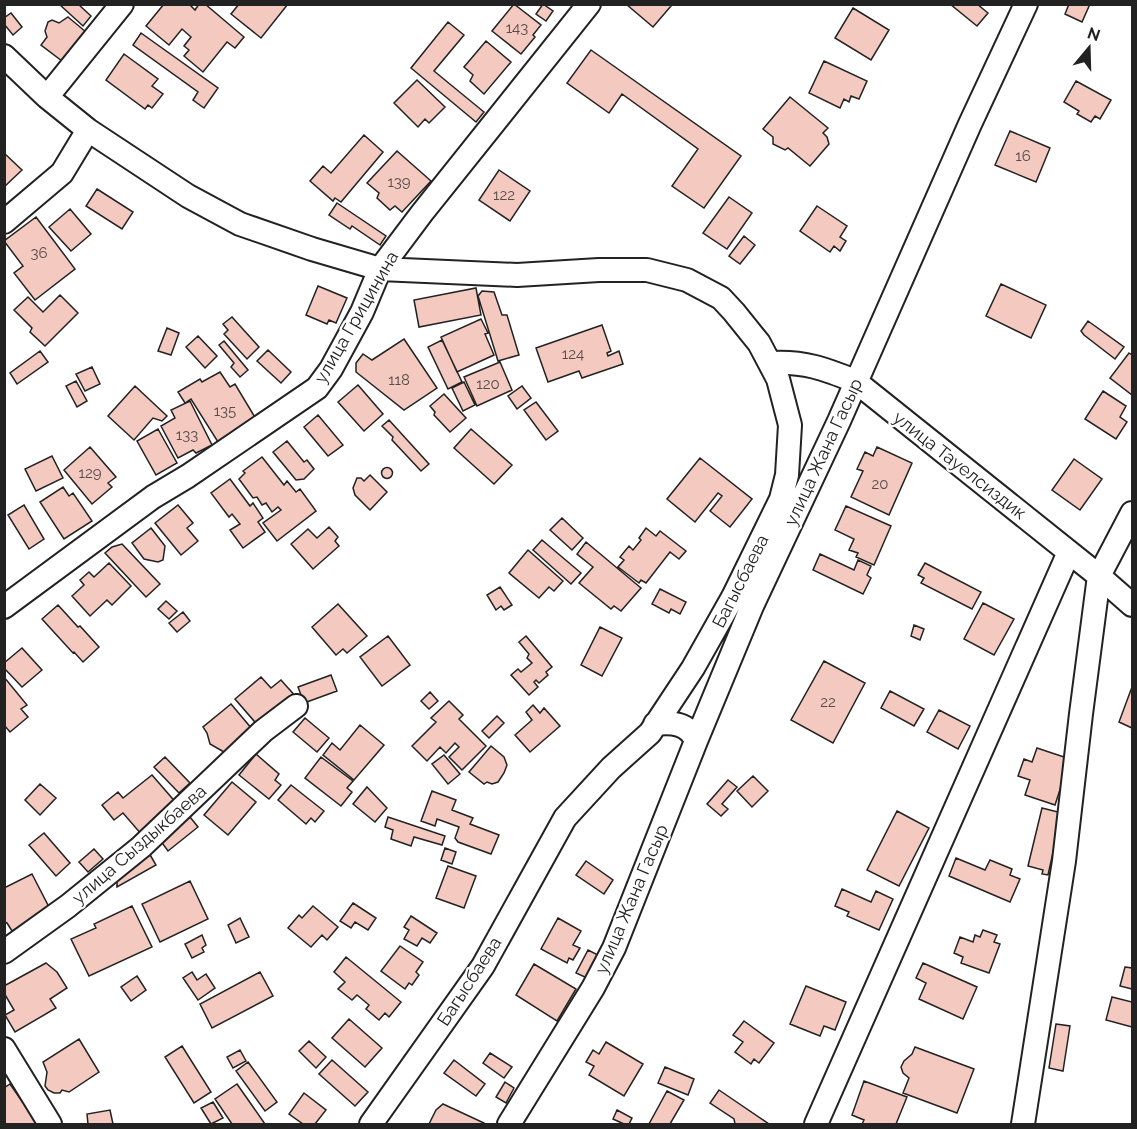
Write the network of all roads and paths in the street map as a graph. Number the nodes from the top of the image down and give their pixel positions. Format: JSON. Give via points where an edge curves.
{"nodes":[{"id":1,"x":122,"y":4,"type":"edge"},
{"id":2,"x":589,"y":4,"type":"edge"},
{"id":3,"x":1026,"y":4,"type":"edge"},
{"id":4,"x":4,"y":56,"type":"edge"},
{"id":5,"x":47,"y":97,"type":"junction"},
{"id":6,"x":88,"y":130,"type":"junction"},
{"id":7,"x":4,"y":222,"type":"edge"},
{"id":8,"x":380,"y":269,"type":"junction"},
{"id":9,"x":771,"y":363,"type":"junction"},
{"id":10,"x":855,"y":381,"type":"junction"},
{"id":11,"x":787,"y":475,"type":"junction"},
{"id":12,"x":810,"y":484,"type":"junction"},
{"id":13,"x":1132,"y":513,"type":"edge"},
{"id":14,"x":1069,"y":552,"type":"junction"},
{"id":15,"x":1100,"y":576,"type":"junction"},
{"id":16,"x":742,"y":602,"type":"junction"},
{"id":17,"x":1132,"y":605,"type":"edge"},
{"id":18,"x":4,"y":607,"type":"edge"},
{"id":19,"x":296,"y":706,"type":"dead end"},
{"id":20,"x":655,"y":724,"type":"junction"},
{"id":21,"x":696,"y":741,"type":"junction"},
{"id":22,"x":4,"y":952,"type":"edge"},
{"id":23,"x":4,"y":1048,"type":"edge"},
{"id":24,"x":50,"y":1125,"type":"edge"},
{"id":25,"x":371,"y":1125,"type":"edge"},
{"id":26,"x":509,"y":1125,"type":"edge"},
{"id":27,"x":816,"y":1125,"type":"edge"},
{"id":28,"x":1023,"y":1125,"type":"edge"}],
"edges":[{"from":1,"to":5,"type":"street"},
{"from":2,"to":8,"type":"street","name":"улица Грицинина"},
{"from":3,"to":10,"type":"street","name":"улица Жана Гасыр"},
{"from":4,"to":5,"type":"street","name":"Багысбаева"},
{"from":5,"to":6,"type":"street","name":"Багысбаева"},
{"from":6,"to":7,"type":"street","via":[[62,173]]},
{"from":6,"to":8,"type":"street","name":"Багысбаева","via":[[188,196],[240,224]]},
{"from":8,"to":9,"type":"street","name":"Багысбаева","via":[[517,275],[647,270],[687,280],[721,298]]},
{"from":8,"to":18,"type":"street","name":"улица Грицинина","via":[[362,312],[317,388],[153,497]]},
{"from":9,"to":10,"type":"street","name":"улица Тауелсиздик","via":[[794,362]]},
{"from":9,"to":11,"type":"street","name":"Багысбаева","via":[[790,425]]},
{"from":10,"to":12,"type":"street","name":"улица Жана Гасыр"},
{"from":10,"to":14,"type":"street","name":"улица Тауелсиздик"},
{"from":11,"to":12,"type":"street","via":[[794,481]]},
{"from":11,"to":16,"type":"street","name":"Багысбаева"},
{"from":12,"to":16,"type":"street","name":"улица Жана Гасыр"},
{"from":13,"to":15,"type":"street"},
{"from":14,"to":15,"type":"street","name":"улица Тауелсиздик"},
{"from":14,"to":27,"type":"street"},
{"from":15,"to":17,"type":"street","name":"улица Тауелсиздик"},
{"from":15,"to":28,"type":"street","via":[[1064,861]]},
{"from":16,"to":20,"type":"street","name":"Багысбаева"},
{"from":16,"to":21,"type":"street","name":"улица Жана Гасыр"},
{"from":19,"to":22,"type":"street","name":"улица Сыздыкбаева","via":[[263,731],[141,847]]},
{"from":20,"to":21,"type":"street","via":[[684,726]]},
{"from":20,"to":25,"type":"street","name":"Багысбаева","via":[[565,818],[483,966]]},
{"from":21,"to":26,"type":"street","name":"улица Жана Гасыр","via":[[614,948]]},
{"from":23,"to":24,"type":"street"}]}
